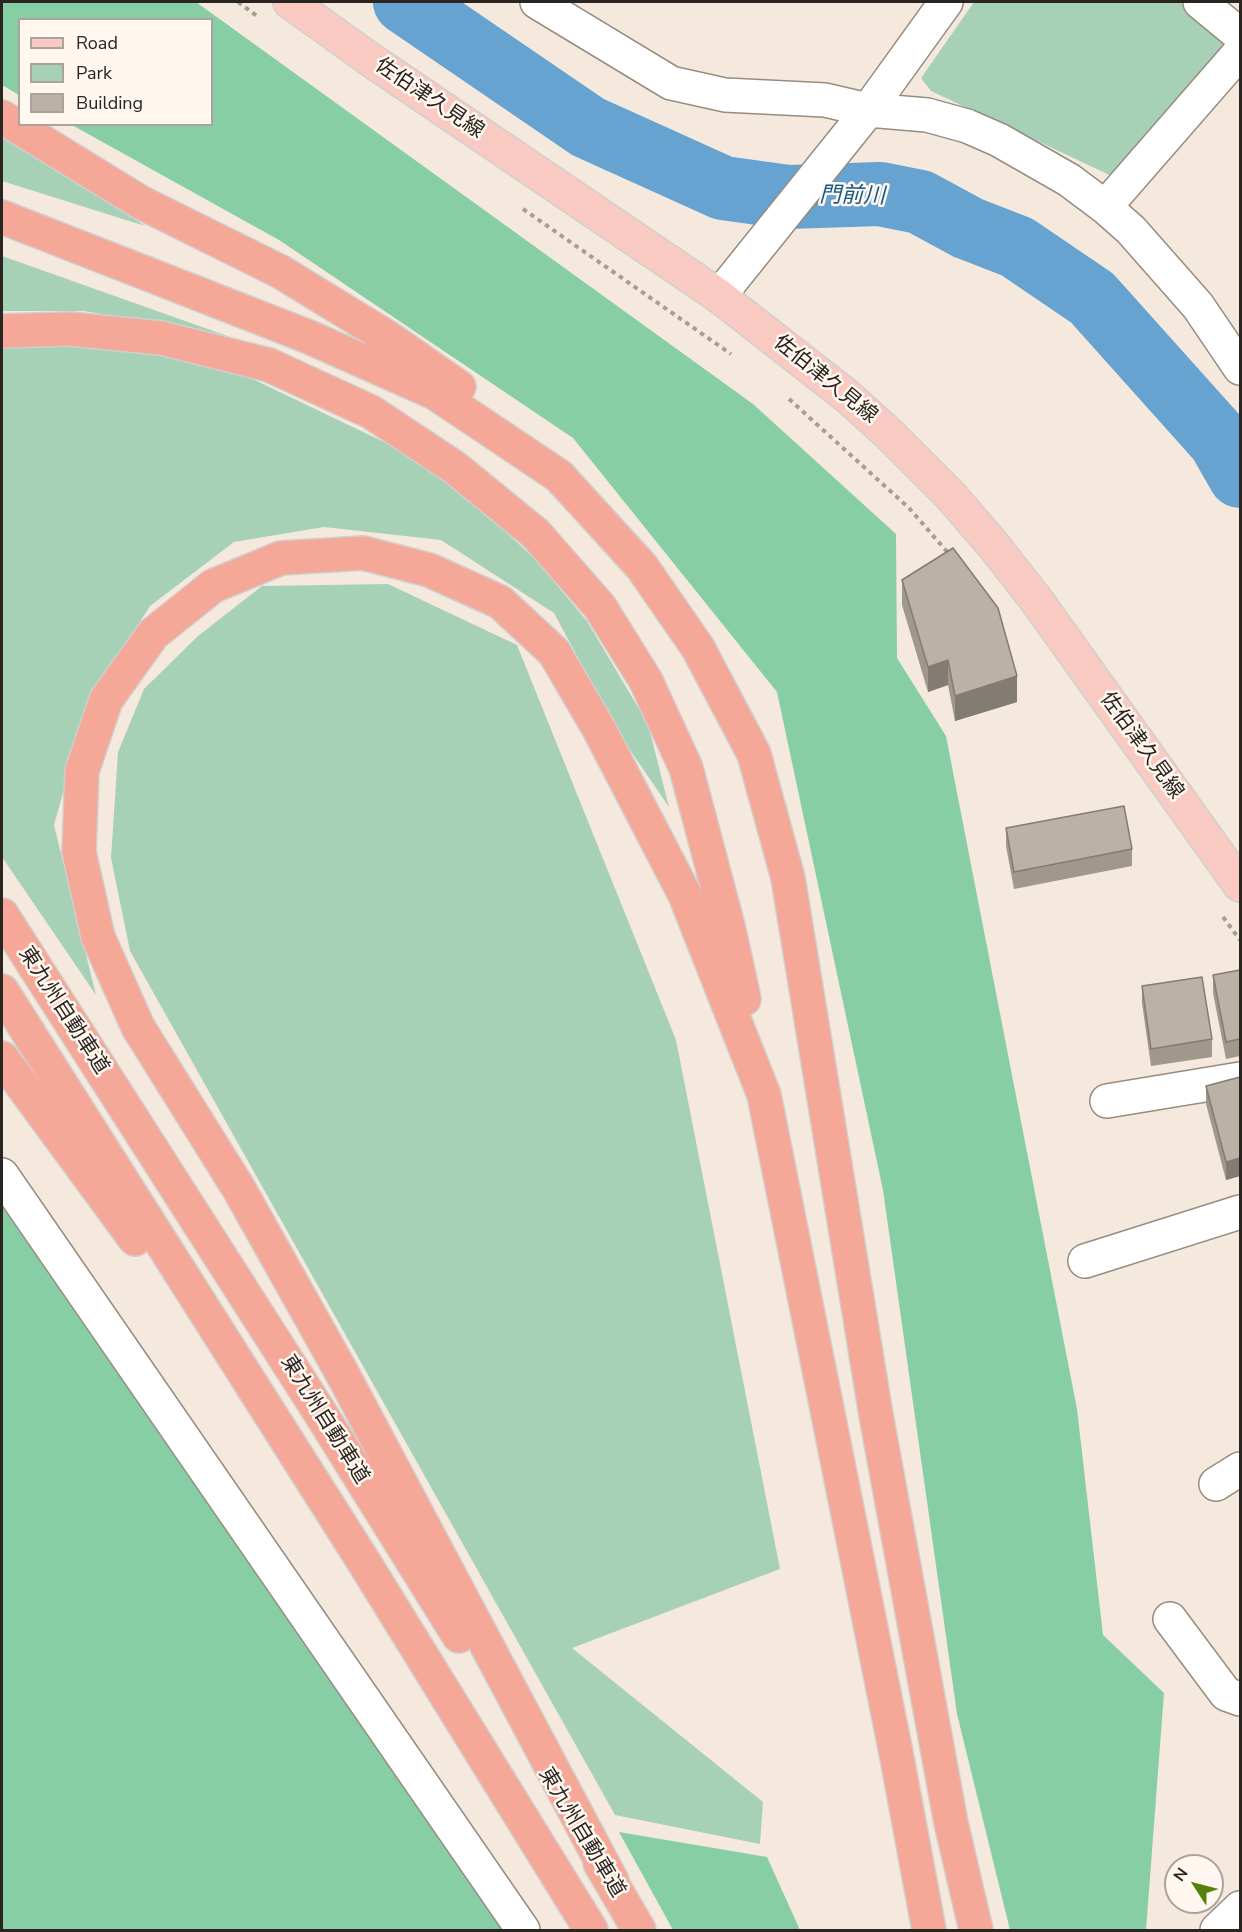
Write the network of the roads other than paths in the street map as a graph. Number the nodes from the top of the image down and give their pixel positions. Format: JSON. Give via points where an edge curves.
{"nodes":[{"id":1,"x":290,"y":2,"type":"edge"},
{"id":2,"x":537,"y":2,"type":"edge"},
{"id":3,"x":946,"y":2,"type":"edge"},
{"id":4,"x":1200,"y":2,"type":"edge"},
{"id":5,"x":1240,"y":35,"type":"edge"},
{"id":6,"x":1240,"y":52,"type":"edge"},
{"id":7,"x":867,"y":112,"type":"junction"},
{"id":8,"x":2,"y":117,"type":"edge"},
{"id":9,"x":1106,"y":207,"type":"junction"},
{"id":10,"x":2,"y":217,"type":"edge"},
{"id":11,"x":720,"y":295,"type":"junction"},
{"id":12,"x":2,"y":331,"type":"edge"},
{"id":13,"x":1240,"y":368,"type":"edge"},
{"id":14,"x":559,"y":476,"type":"junction"},
{"id":15,"x":1240,"y":885,"type":"edge"},
{"id":16,"x":2,"y":915,"type":"edge"},
{"id":17,"x":2,"y":991,"type":"edge"},
{"id":18,"x":2,"y":1058,"type":"edge"},
{"id":19,"x":1240,"y":1079,"type":"edge"},
{"id":20,"x":764,"y":1095,"type":"junction"},
{"id":21,"x":1107,"y":1101,"type":"dead end"},
{"id":22,"x":2,"y":1175,"type":"edge"},
{"id":23,"x":1240,"y":1212,"type":"edge"},
{"id":24,"x":1085,"y":1261,"type":"dead end"},
{"id":25,"x":362,"y":1559,"type":"junction"},
{"id":26,"x":1170,"y":1619,"type":"dead end"},
{"id":27,"x":1240,"y":1699,"type":"edge"},
{"id":28,"x":612,"y":1881,"type":"junction"},
{"id":29,"x":1240,"y":1908,"type":"edge"},
{"id":30,"x":522,"y":1930,"type":"edge"},
{"id":31,"x":591,"y":1930,"type":"edge"},
{"id":32,"x":639,"y":1930,"type":"edge"},
{"id":33,"x":929,"y":1930,"type":"edge"},
{"id":34,"x":976,"y":1930,"type":"edge"},
{"id":35,"x":1217,"y":1930,"type":"edge"}],
"edges":[{"from":1,"to":11,"type":"main road","name":"佐伯津久見線"},
{"from":2,"to":7,"type":"street","via":[[671,82],[725,95],[825,100]]},
{"from":3,"to":7,"type":"street"},
{"from":4,"to":5,"type":"street"},
{"from":6,"to":9,"type":"street"},
{"from":7,"to":9,"type":"street","via":[[927,115],[967,126],[1020,151]]},
{"from":7,"to":11,"type":"street"},
{"from":8,"to":14,"type":"highway","via":[[140,202],[281,272],[387,337],[470,395]]},
{"from":9,"to":13,"type":"street","via":[[1191,297]]},
{"from":10,"to":14,"type":"highway","via":[[309,337],[435,393]]},
{"from":11,"to":15,"type":"main road","name":"佐伯津久見線","via":[[847,396],[951,496],[1037,602]]},
{"from":12,"to":20,"type":"highway","via":[[70,329],[161,338],[269,365],[371,412],[454,467],[536,534],[600,607],[646,681],[686,768],[728,926]]},
{"from":14,"to":34,"type":"highway","via":[[642,567],[698,648],[754,754],[788,878],[876,1415],[951,1823]]},
{"from":16,"to":28,"type":"highway","name":"東九州自動車道","via":[[319,1411]]},
{"from":17,"to":25,"type":"highway","name":"東九州自動車道"},
{"from":18,"to":25,"type":"highway"},
{"from":19,"to":21,"type":"street"},
{"from":20,"to":28,"type":"highway","via":[[685,895],[599,729],[554,652],[500,602],[429,570],[363,553],[281,558],[213,586],[153,634],[106,700],[82,771],[79,841],[98,937],[138,1027],[239,1189],[342,1373]]},
{"from":20,"to":33,"type":"highway"},
{"from":22,"to":30,"type":"street"},
{"from":23,"to":24,"type":"street"},
{"from":25,"to":31,"type":"highway","name":"東九州自動車道"},
{"from":26,"to":27,"type":"street","via":[[1226,1694]]},
{"from":28,"to":32,"type":"highway","name":"東九州自動車道"},
{"from":29,"to":35,"type":"street"}]}
